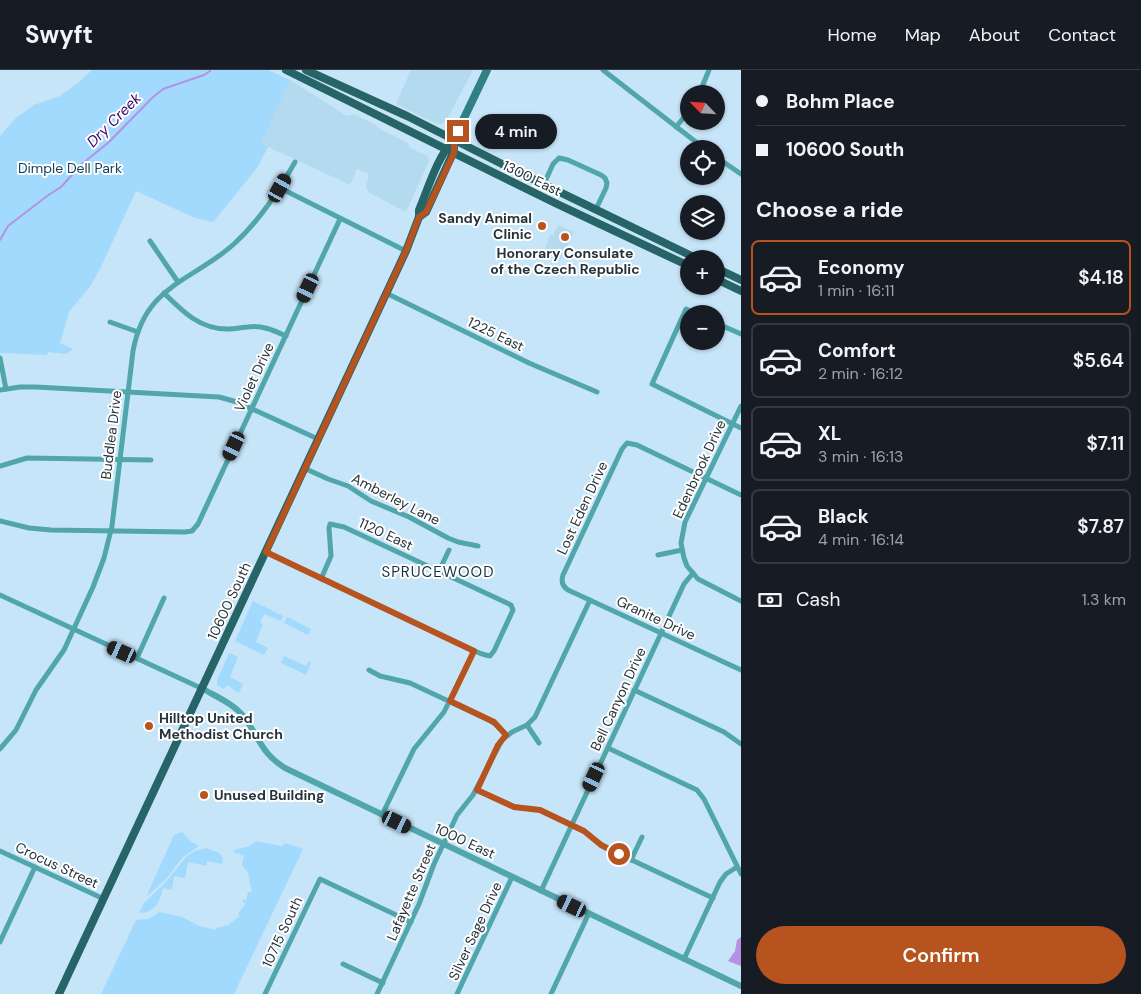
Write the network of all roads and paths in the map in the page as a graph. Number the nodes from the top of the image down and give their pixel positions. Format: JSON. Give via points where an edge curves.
{"nodes":[{"id":1,"x":286,"y":70,"type":"edge"},
{"id":2,"x":306,"y":70,"type":"edge"},
{"id":3,"x":487,"y":70,"type":"edge"},
{"id":4,"x":603,"y":70,"type":"edge"},
{"id":5,"x":709,"y":70,"type":"edge"},
{"id":6,"x":703,"y":85,"type":"edge"},
{"id":7,"x":680,"y":122,"type":"edge"},
{"id":8,"x":676,"y":127,"type":"junction"},
{"id":9,"x":454,"y":139,"type":"junction"},
{"id":10,"x":693,"y":140,"type":"edge"},
{"id":11,"x":445,"y":149,"type":"junction"},
{"id":12,"x":454,"y":153,"type":"junction"},
{"id":13,"x":295,"y":162,"type":"dead end"},
{"id":14,"x":725,"y":163,"type":"edge"},
{"id":15,"x":741,"y":174,"type":"edge"},
{"id":16,"x":544,"y":184,"type":"junction"},
{"id":17,"x":280,"y":188,"type":"junction"},
{"id":18,"x":596,"y":209,"type":"junction"},
{"id":19,"x":419,"y":217,"type":"junction"},
{"id":20,"x":340,"y":219,"type":"junction"},
{"id":21,"x":150,"y":241,"type":"dead end"},
{"id":22,"x":680,"y":250,"type":"edge"},
{"id":23,"x":406,"y":251,"type":"junction"},
{"id":24,"x":680,"y":262,"type":"edge"},
{"id":25,"x":725,"y":272,"type":"edge"},
{"id":26,"x":741,"y":280,"type":"edge"},
{"id":27,"x":178,"y":282,"type":"junction"},
{"id":28,"x":725,"y":283,"type":"edge"},
{"id":29,"x":741,"y":291,"type":"edge"},
{"id":30,"x":164,"y":293,"type":"junction"},
{"id":31,"x":386,"y":293,"type":"junction"},
{"id":32,"x":110,"y":322,"type":"dead end"},
{"id":33,"x":680,"y":322,"type":"edge"},
{"id":34,"x":725,"y":326,"type":"edge"},
{"id":35,"x":138,"y":332,"type":"junction"},
{"id":36,"x":741,"y":334,"type":"edge"},
{"id":37,"x":286,"y":336,"type":"junction"},
{"id":38,"x":0,"y":358,"type":"edge"},
{"id":39,"x":3,"y":389,"type":"edge"},
{"id":40,"x":128,"y":392,"type":"junction"},
{"id":41,"x":597,"y":392,"type":"dead end"},
{"id":42,"x":741,"y":406,"type":"edge"},
{"id":43,"x":252,"y":408,"type":"junction"},
{"id":44,"x":732,"y":424,"type":"junction"},
{"id":45,"x":741,"y":428,"type":"edge"},
{"id":46,"x":318,"y":439,"type":"junction"},
{"id":47,"x":120,"y":460,"type":"junction"},
{"id":48,"x":151,"y":460,"type":"dead end"},
{"id":49,"x":0,"y":466,"type":"edge"},
{"id":50,"x":304,"y":468,"type":"junction"},
{"id":51,"x":706,"y":478,"type":"junction"},
{"id":52,"x":741,"y":495,"type":"edge"},
{"id":53,"x":0,"y":522,"type":"edge"},
{"id":54,"x":111,"y":531,"type":"junction"},
{"id":55,"x":478,"y":546,"type":"dead end"},
{"id":56,"x":449,"y":550,"type":"dead end"},
{"id":57,"x":682,"y":550,"type":"junction"},
{"id":58,"x":266,"y":552,"type":"junction"},
{"id":59,"x":658,"y":554,"type":"dead end"},
{"id":60,"x":439,"y":571,"type":"junction"},
{"id":61,"x":693,"y":573,"type":"junction"},
{"id":62,"x":321,"y":579,"type":"junction"},
{"id":63,"x":563,"y":584,"type":"joint"},
{"id":64,"x":2,"y":596,"type":"edge"},
{"id":65,"x":164,"y":598,"type":"dead end"},
{"id":66,"x":590,"y":600,"type":"junction"},
{"id":67,"x":741,"y":600,"type":"edge"},
{"id":68,"x":0,"y":603,"type":"edge"},
{"id":69,"x":74,"y":630,"type":"junction"},
{"id":70,"x":661,"y":633,"type":"junction"},
{"id":71,"x":474,"y":651,"type":"junction"},
{"id":72,"x":136,"y":658,"type":"junction"},
{"id":73,"x":369,"y":670,"type":"dead end"},
{"id":74,"x":741,"y":670,"type":"edge"},
{"id":75,"x":203,"y":689,"type":"junction"},
{"id":76,"x":634,"y":690,"type":"junction"},
{"id":77,"x":450,"y":701,"type":"junction"},
{"id":78,"x":527,"y":725,"type":"junction"},
{"id":79,"x":506,"y":735,"type":"junction"},
{"id":80,"x":539,"y":743,"type":"dead end"},
{"id":81,"x":741,"y":744,"type":"edge"},
{"id":82,"x":608,"y":748,"type":"junction"},
{"id":83,"x":0,"y":749,"type":"edge"},
{"id":84,"x":477,"y":790,"type":"junction"},
{"id":85,"x":382,"y":815,"type":"junction"},
{"id":86,"x":571,"y":825,"type":"junction"},
{"id":87,"x":642,"y":837,"type":"dead end"},
{"id":88,"x":443,"y":844,"type":"junction"},
{"id":89,"x":0,"y":851,"type":"edge"},
{"id":90,"x":631,"y":860,"type":"junction"},
{"id":91,"x":35,"y":867,"type":"junction"},
{"id":92,"x":737,"y":867,"type":"junction"},
{"id":93,"x":741,"y":874,"type":"edge"},
{"id":94,"x":512,"y":877,"type":"junction"},
{"id":95,"x":541,"y":891,"type":"junction"},
{"id":96,"x":713,"y":898,"type":"junction"},
{"id":97,"x":104,"y":899,"type":"junction"},
{"id":98,"x":588,"y":913,"type":"junction"},
{"id":99,"x":411,"y":922,"type":"junction"},
{"id":100,"x":0,"y":942,"type":"edge"},
{"id":101,"x":684,"y":959,"type":"junction"},
{"id":102,"x":343,"y":964,"type":"dead end"},
{"id":103,"x":383,"y":983,"type":"junction"},
{"id":104,"x":741,"y":986,"type":"edge"},
{"id":105,"x":59,"y":994,"type":"edge"},
{"id":106,"x":266,"y":994,"type":"edge"},
{"id":107,"x":377,"y":994,"type":"edge"},
{"id":108,"x":457,"y":994,"type":"edge"},
{"id":109,"x":551,"y":994,"type":"edge"}],
"edges":[{"from":1,"to":11,"type":"main road","name":"1300 East"},
{"from":2,"to":9,"type":"main road","name":"1300 East"},
{"from":3,"to":9,"type":"main road","name":"10600 South"},
{"from":4,"to":8,"type":"street"},
{"from":5,"to":6,"type":"street"},
{"from":7,"to":8,"type":"street"},
{"from":8,"to":10,"type":"street"},
{"from":9,"to":11,"type":"main road","name":"10600 South"},
{"from":9,"to":12,"type":"main road","name":"10600 South"},
{"from":9,"to":16,"type":"main road","name":"1300 East"},
{"from":11,"to":12,"type":"main road","name":"1300 East"},
{"from":11,"to":19,"type":"main road","name":"10600 South"},
{"from":12,"to":19,"type":"main road","name":"10600 South","via":[[426,212]]},
{"from":12,"to":24,"type":"main road","name":"1300 East"},
{"from":13,"to":17,"type":"street","name":"Buddlea Drive"},
{"from":14,"to":15,"type":"street"},
{"from":16,"to":18,"type":"main road","name":"1300 East"},
{"from":16,"to":18,"type":"street","via":[[559,158],[568,160],[605,178],[606,188]]},
{"from":17,"to":20,"type":"street"},
{"from":17,"to":27,"type":"street","name":"Buddlea Drive","via":[[259,218],[232,245]]},
{"from":18,"to":22,"type":"main road","name":"1300 East"},
{"from":19,"to":23,"type":"main road","name":"10600 South"},
{"from":20,"to":23,"type":"street"},
{"from":20,"to":37,"type":"street","name":"Violet Drive"},
{"from":21,"to":27,"type":"street"},
{"from":23,"to":31,"type":"main road","name":"10600 South"},
{"from":25,"to":26,"type":"main road"},
{"from":27,"to":30,"type":"street","name":"Buddlea Drive"},
{"from":28,"to":29,"type":"main road"},
{"from":30,"to":35,"type":"street","name":"Buddlea Drive","via":[[148,312]]},
{"from":30,"to":37,"type":"street","via":[[185,314],[211,327],[266,327]]},
{"from":31,"to":41,"type":"street","name":"1225 East"},
{"from":31,"to":46,"type":"main road","name":"10600 South"},
{"from":32,"to":35,"type":"street"},
{"from":33,"to":44,"type":"street","via":[[652,384]]},
{"from":34,"to":36,"type":"street"},
{"from":35,"to":40,"type":"street","name":"Buddlea Drive"},
{"from":37,"to":43,"type":"street","name":"Violet Drive"},
{"from":38,"to":39,"type":"street"},
{"from":39,"to":40,"type":"street","via":[[36,387]]},
{"from":40,"to":43,"type":"street","via":[[219,397]]},
{"from":40,"to":47,"type":"street","name":"Buddlea Drive"},
{"from":42,"to":44,"type":"street","name":"Edenbrook Drive"},
{"from":43,"to":46,"type":"street"},
{"from":43,"to":54,"type":"street","name":"Violet Drive","via":[[192,531]]},
{"from":44,"to":45,"type":"street"},
{"from":44,"to":51,"type":"street","name":"Edenbrook Drive"},
{"from":46,"to":50,"type":"main road","name":"10600 South"},
{"from":47,"to":48,"type":"street"},
{"from":47,"to":49,"type":"street","via":[[27,458]]},
{"from":47,"to":54,"type":"street","name":"Buddlea Drive"},
{"from":50,"to":55,"type":"street","name":"Amberley Lane","via":[[348,486],[448,538]]},
{"from":50,"to":58,"type":"main road","name":"10600 South"},
{"from":51,"to":52,"type":"street"},
{"from":51,"to":57,"type":"street","name":"Edenbrook Drive","via":[[683,529]]},
{"from":51,"to":63,"type":"street","name":"Lost Eden Drive","via":[[627,443],[562,575]]},
{"from":53,"to":54,"type":"street","name":"Violet Drive","via":[[39,529]]},
{"from":54,"to":69,"type":"street","name":"Buddlea Drive","via":[[99,573]]},
{"from":56,"to":60,"type":"street"},
{"from":57,"to":59,"type":"street"},
{"from":57,"to":61,"type":"street"},
{"from":58,"to":62,"type":"street"},
{"from":58,"to":75,"type":"main road","name":"10600 South"},
{"from":60,"to":62,"type":"street","name":"1120 East","via":[[344,526],[330,524],[331,556]]},
{"from":60,"to":71,"type":"street","name":"1120 East","via":[[512,607],[490,656]]},
{"from":61,"to":67,"type":"street","via":[[704,583]]},
{"from":61,"to":70,"type":"street","name":"Bell Canyon Drive","via":[[684,584]]},
{"from":62,"to":71,"type":"street"},
{"from":63,"to":66,"type":"street","name":"Granite Drive","via":[[568,590]]},
{"from":64,"to":68,"type":"street"},
{"from":64,"to":69,"type":"street"},
{"from":65,"to":72,"type":"street"},
{"from":66,"to":70,"type":"street","name":"Granite Drive"},
{"from":66,"to":78,"type":"street","via":[[537,712]]},
{"from":69,"to":72,"type":"street"},
{"from":69,"to":83,"type":"street","name":"Buddlea Drive","via":[[36,690],[16,730]]},
{"from":70,"to":74,"type":"street","name":"Granite Drive"},
{"from":70,"to":76,"type":"street","name":"Bell Canyon Drive"},
{"from":71,"to":77,"type":"street"},
{"from":72,"to":75,"type":"street"},
{"from":73,"to":77,"type":"street","via":[[410,683]]},
{"from":75,"to":85,"type":"street","name":"1000 East","via":[[230,704],[243,716],[259,743],[276,762]]},
{"from":75,"to":97,"type":"main road","name":"10600 South"},
{"from":76,"to":81,"type":"street","via":[[724,732]]},
{"from":76,"to":82,"type":"street","name":"Bell Canyon Drive"},
{"from":77,"to":79,"type":"street","via":[[494,722]]},
{"from":77,"to":85,"type":"street","via":[[414,749]]},
{"from":78,"to":79,"type":"street"},
{"from":78,"to":80,"type":"street"},
{"from":79,"to":84,"type":"street","name":"Lafayette Street"},
{"from":82,"to":86,"type":"street","name":"Bell Canyon Drive"},
{"from":82,"to":92,"type":"street","via":[[697,790]]},
{"from":84,"to":86,"type":"street","via":[[514,807],[540,810]]},
{"from":84,"to":88,"type":"street","name":"Lafayette Street","via":[[461,808]]},
{"from":85,"to":88,"type":"street","name":"1000 East"},
{"from":86,"to":90,"type":"street"},
{"from":86,"to":95,"type":"street","name":"Bell Canyon Drive"},
{"from":87,"to":90,"type":"street"},
{"from":88,"to":94,"type":"street","name":"1000 East"},
{"from":88,"to":99,"type":"street","name":"Lafayette Street"},
{"from":89,"to":91,"type":"street","name":"Crocus Street"},
{"from":90,"to":96,"type":"street"},
{"from":91,"to":97,"type":"street","name":"Crocus Street"},
{"from":91,"to":100,"type":"street"},
{"from":92,"to":93,"type":"street"},
{"from":92,"to":96,"type":"street","via":[[723,878]]},
{"from":94,"to":95,"type":"street","name":"1000 East"},
{"from":94,"to":108,"type":"street","name":"Silver Sage Drive"},
{"from":95,"to":98,"type":"street","name":"1000 East"},
{"from":96,"to":101,"type":"street"},
{"from":97,"to":105,"type":"main road","name":"10600 South"},
{"from":98,"to":101,"type":"street","name":"1000 East"},
{"from":98,"to":109,"type":"street"},
{"from":99,"to":103,"type":"street","name":"Lafayette Street"},
{"from":99,"to":106,"type":"street","name":"10715 South","via":[[320,879]]},
{"from":101,"to":104,"type":"street","name":"1000 East"},
{"from":102,"to":103,"type":"street"},
{"from":103,"to":107,"type":"street","name":"Lafayette Street"}]}
